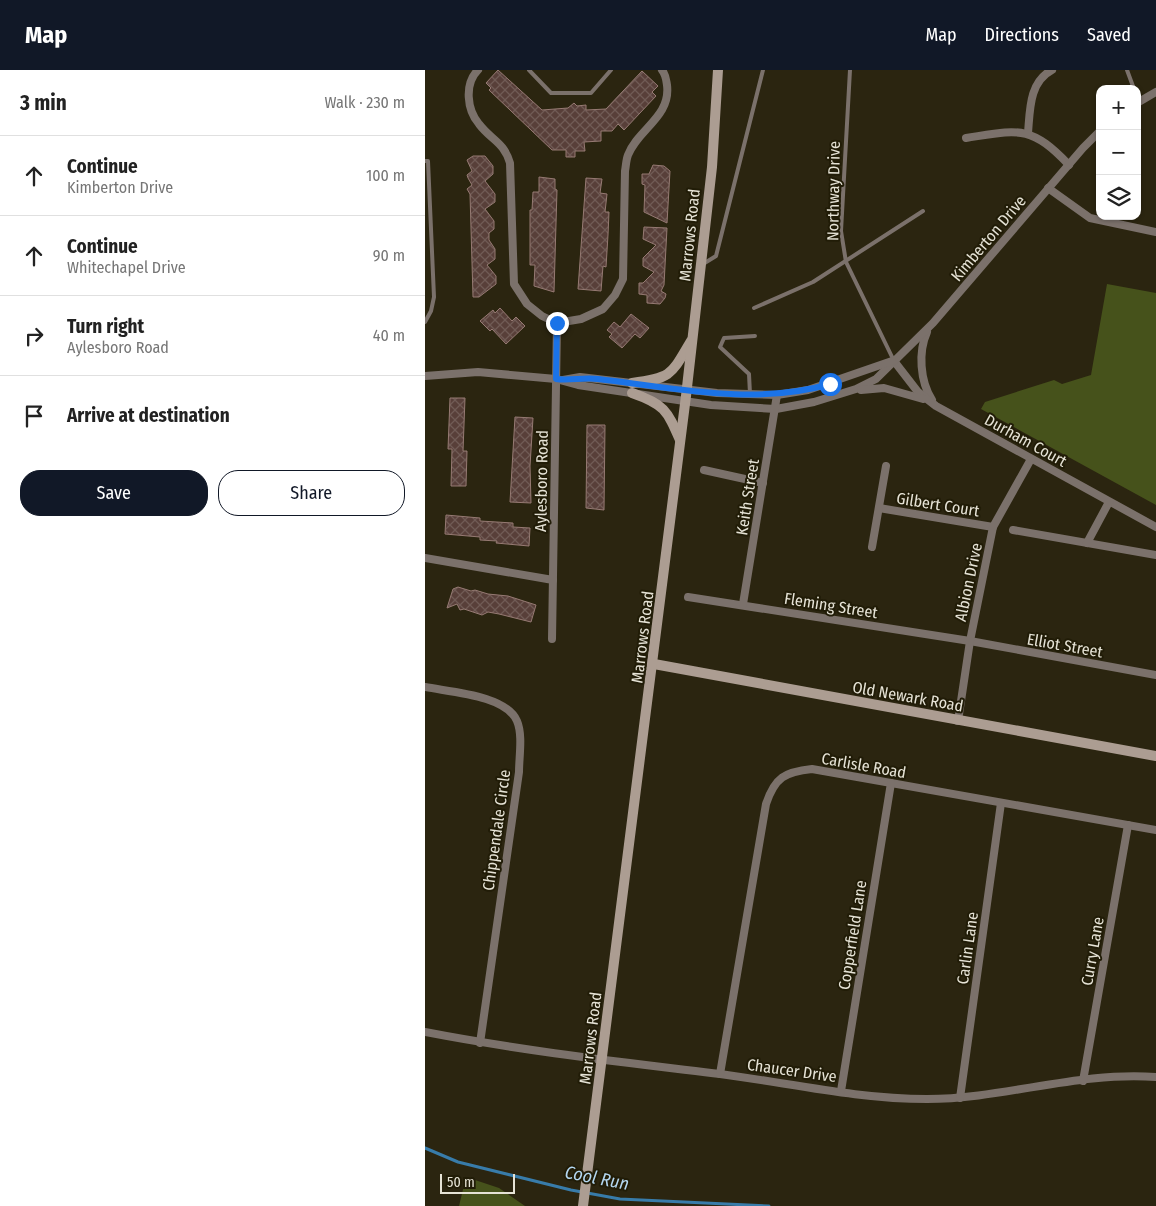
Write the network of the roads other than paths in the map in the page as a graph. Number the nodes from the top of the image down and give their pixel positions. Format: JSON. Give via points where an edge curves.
{"nodes":[{"id":1,"x":477,"y":70,"type":"edge"},
{"id":2,"x":529,"y":70,"type":"edge"},
{"id":3,"x":611,"y":70,"type":"edge"},
{"id":4,"x":662,"y":70,"type":"edge"},
{"id":5,"x":719,"y":70,"type":"edge"},
{"id":6,"x":763,"y":70,"type":"edge"},
{"id":7,"x":850,"y":70,"type":"edge"},
{"id":8,"x":1052,"y":70,"type":"edge"},
{"id":9,"x":1127,"y":70,"type":"edge"},
{"id":10,"x":1133,"y":85,"type":"edge"},
{"id":11,"x":1156,"y":92,"type":"edge"},
{"id":12,"x":1141,"y":99,"type":"edge"},
{"id":13,"x":1028,"y":133,"type":"junction"},
{"id":14,"x":1096,"y":136,"type":"edge"},
{"id":15,"x":966,"y":138,"type":"dead end"},
{"id":16,"x":425,"y":161,"type":"edge"},
{"id":17,"x":1069,"y":164,"type":"junction"},
{"id":18,"x":1048,"y":188,"type":"junction"},
{"id":19,"x":923,"y":211,"type":"dead end"},
{"id":20,"x":1156,"y":232,"type":"edge"},
{"id":21,"x":846,"y":262,"type":"junction"},
{"id":22,"x":701,"y":266,"type":"junction"},
{"id":23,"x":754,"y":308,"type":"dead end"},
{"id":24,"x":425,"y":322,"type":"edge"},
{"id":25,"x":557,"y":323,"type":"junction"},
{"id":26,"x":929,"y":328,"type":"junction"},
{"id":27,"x":755,"y":336,"type":"dead end"},
{"id":28,"x":693,"y":338,"type":"junction"},
{"id":29,"x":894,"y":361,"type":"junction"},
{"id":30,"x":425,"y":376,"type":"edge"},
{"id":31,"x":559,"y":379,"type":"junction"},
{"id":32,"x":632,"y":388,"type":"junction"},
{"id":33,"x":687,"y":389,"type":"junction"},
{"id":34,"x":847,"y":392,"type":"junction"},
{"id":35,"x":749,"y":394,"type":"junction"},
{"id":36,"x":777,"y":395,"type":"junction"},
{"id":37,"x":686,"y":401,"type":"junction"},
{"id":38,"x":936,"y":406,"type":"junction"},
{"id":39,"x":776,"y":409,"type":"junction"},
{"id":40,"x":681,"y":441,"type":"junction"},
{"id":41,"x":1031,"y":459,"type":"junction"},
{"id":42,"x":886,"y":466,"type":"dead end"},
{"id":43,"x":704,"y":470,"type":"dead end"},
{"id":44,"x":763,"y":483,"type":"junction"},
{"id":45,"x":1109,"y":502,"type":"junction"},
{"id":46,"x":879,"y":508,"type":"junction"},
{"id":47,"x":993,"y":527,"type":"junction"},
{"id":48,"x":1156,"y":527,"type":"edge"},
{"id":49,"x":1013,"y":530,"type":"dead end"},
{"id":50,"x":1087,"y":543,"type":"junction"},
{"id":51,"x":872,"y":547,"type":"dead end"},
{"id":52,"x":1156,"y":555,"type":"edge"},
{"id":53,"x":425,"y":558,"type":"edge"},
{"id":54,"x":553,"y":580,"type":"junction"},
{"id":55,"x":688,"y":597,"type":"dead end"},
{"id":56,"x":743,"y":604,"type":"junction"},
{"id":57,"x":552,"y":639,"type":"dead end"},
{"id":58,"x":970,"y":642,"type":"junction"},
{"id":59,"x":654,"y":664,"type":"junction"},
{"id":60,"x":1156,"y":676,"type":"edge"},
{"id":61,"x":425,"y":687,"type":"edge"},
{"id":62,"x":958,"y":721,"type":"junction"},
{"id":63,"x":1156,"y":756,"type":"edge"},
{"id":64,"x":891,"y":783,"type":"junction"},
{"id":65,"x":1001,"y":803,"type":"junction"},
{"id":66,"x":1128,"y":825,"type":"junction"},
{"id":67,"x":1156,"y":830,"type":"edge"},
{"id":68,"x":425,"y":1032,"type":"edge"},
{"id":69,"x":480,"y":1043,"type":"junction"},
{"id":70,"x":602,"y":1061,"type":"junction"},
{"id":71,"x":720,"y":1074,"type":"junction"},
{"id":72,"x":1156,"y":1077,"type":"edge"},
{"id":73,"x":1083,"y":1081,"type":"junction"},
{"id":74,"x":841,"y":1091,"type":"junction"},
{"id":75,"x":960,"y":1098,"type":"junction"},
{"id":76,"x":584,"y":1202,"type":"edge"}],
"edges":[{"from":1,"to":25,"type":"street","via":[[470,83],[470,106],[478,124],[506,150],[510,163],[514,284],[527,304]]},
{"from":2,"to":3,"type":"lane","via":[[551,93],[591,93]]},
{"from":4,"to":25,"type":"street","via":[[668,93],[664,109],[628,155],[623,278],[615,295],[603,308],[581,319]]},
{"from":5,"to":22,"type":"street","name":"Marrows Road"},
{"from":6,"to":22,"type":"lane","via":[[717,256]]},
{"from":7,"to":21,"type":"lane","name":"Northway Drive","via":[[841,230]]},
{"from":8,"to":13,"type":"street","via":[[1041,79],[1032,95]]},
{"from":9,"to":10,"type":"lane"},
{"from":11,"to":12,"type":"street"},
{"from":13,"to":15,"type":"street","via":[[1005,132]]},
{"from":13,"to":17,"type":"street"},
{"from":14,"to":17,"type":"street","name":"Kimberton Drive"},
{"from":16,"to":24,"type":"lane","via":[[428,161],[434,292],[431,311]]},
{"from":17,"to":18,"type":"street","name":"Kimberton Drive"},
{"from":18,"to":20,"type":"street","via":[[1090,218]]},
{"from":18,"to":26,"type":"street","name":"Kimberton Drive"},
{"from":19,"to":21,"type":"lane"},
{"from":21,"to":23,"type":"lane","via":[[813,282]]},
{"from":21,"to":29,"type":"lane","name":"Northway Drive"},
{"from":22,"to":28,"type":"street","name":"Marrows Road"},
{"from":25,"to":31,"type":"street","name":"Aylesboro Road"},
{"from":26,"to":29,"type":"street","name":"Kimberton Drive"},
{"from":26,"to":38,"type":"street","via":[[923,340],[923,375]]},
{"from":27,"to":35,"type":"lane","via":[[724,338],[720,347],[749,374]]},
{"from":28,"to":32,"type":"street","via":[[670,374]]},
{"from":28,"to":33,"type":"street","name":"Marrows Road"},
{"from":29,"to":34,"type":"street","name":"Kimberton Drive","via":[[868,385]]},
{"from":29,"to":36,"type":"street","name":"Kimberton Drive","via":[[808,390]]},
{"from":29,"to":38,"type":"street","name":"Durham Court","via":[[918,392]]},
{"from":30,"to":31,"type":"street","via":[[478,372]]},
{"from":31,"to":32,"type":"street","via":[[580,377]]},
{"from":31,"to":54,"type":"street","name":"Aylesboro Road"},
{"from":32,"to":33,"type":"street","name":"Kimberton Drive"},
{"from":32,"to":37,"type":"street","name":"Kimberton Drive"},
{"from":32,"to":40,"type":"street","via":[[663,406]]},
{"from":33,"to":35,"type":"street","name":"Kimberton Drive"},
{"from":33,"to":37,"type":"street","name":"Marrows Road"},
{"from":34,"to":38,"type":"street","via":[[884,388],[915,396]]},
{"from":34,"to":39,"type":"street","name":"Kimberton Drive"},
{"from":35,"to":36,"type":"street","name":"Kimberton Drive"},
{"from":36,"to":39,"type":"street","name":"Keith Street"},
{"from":37,"to":39,"type":"street","name":"Kimberton Drive"},
{"from":37,"to":40,"type":"street","name":"Marrows Road"},
{"from":38,"to":41,"type":"street","name":"Durham Court"},
{"from":39,"to":44,"type":"street","name":"Keith Street"},
{"from":40,"to":59,"type":"street","name":"Marrows Road"},
{"from":41,"to":45,"type":"street","name":"Durham Court"},
{"from":41,"to":47,"type":"street","name":"Albion Drive"},
{"from":42,"to":46,"type":"street","name":"Gilbert Court"},
{"from":43,"to":44,"type":"street"},
{"from":44,"to":56,"type":"street","name":"Keith Street"},
{"from":45,"to":48,"type":"street","name":"Durham Court"},
{"from":45,"to":50,"type":"street"},
{"from":46,"to":47,"type":"street","name":"Gilbert Court"},
{"from":46,"to":51,"type":"street","name":"Gilbert Court"},
{"from":47,"to":58,"type":"street","name":"Albion Drive"},
{"from":49,"to":50,"type":"street"},
{"from":50,"to":52,"type":"street"},
{"from":53,"to":54,"type":"street"},
{"from":54,"to":57,"type":"street","name":"Aylesboro Road"},
{"from":55,"to":56,"type":"street","name":"Fleming Street"},
{"from":56,"to":58,"type":"street","name":"Fleming Street"},
{"from":58,"to":60,"type":"street","name":"Elliot Street"},
{"from":58,"to":62,"type":"street","name":"Albion Drive"},
{"from":59,"to":62,"type":"street","name":"Old Newark Road"},
{"from":59,"to":70,"type":"street","name":"Marrows Road"},
{"from":61,"to":69,"type":"street","name":"Chippendale Circle","via":[[493,700],[517,720],[519,730],[519,772]]},
{"from":62,"to":63,"type":"street","name":"Old Newark Road"},
{"from":64,"to":65,"type":"street","name":"Carlisle Road"},
{"from":64,"to":71,"type":"street","name":"Carlisle Road","via":[[812,769],[791,772],[778,780],[771,790]]},
{"from":64,"to":74,"type":"street","name":"Copperfield Lane"},
{"from":65,"to":66,"type":"street","name":"Carlisle Road"},
{"from":65,"to":75,"type":"street","name":"Carlin Lane"},
{"from":66,"to":67,"type":"street","name":"Carlisle Road"},
{"from":66,"to":73,"type":"street","name":"Curry Lane"},
{"from":68,"to":69,"type":"street","name":"Chaucer Drive"},
{"from":69,"to":70,"type":"street","name":"Chaucer Drive"},
{"from":70,"to":71,"type":"street","name":"Chaucer Drive"},
{"from":70,"to":76,"type":"street","name":"Marrows Road"},
{"from":71,"to":74,"type":"street","name":"Chaucer Drive"},
{"from":72,"to":73,"type":"street","name":"Chaucer Drive","via":[[1121,1076]]},
{"from":73,"to":75,"type":"street","name":"Chaucer Drive"},
{"from":74,"to":75,"type":"street","name":"Chaucer Drive","via":[[898,1098]]}]}
